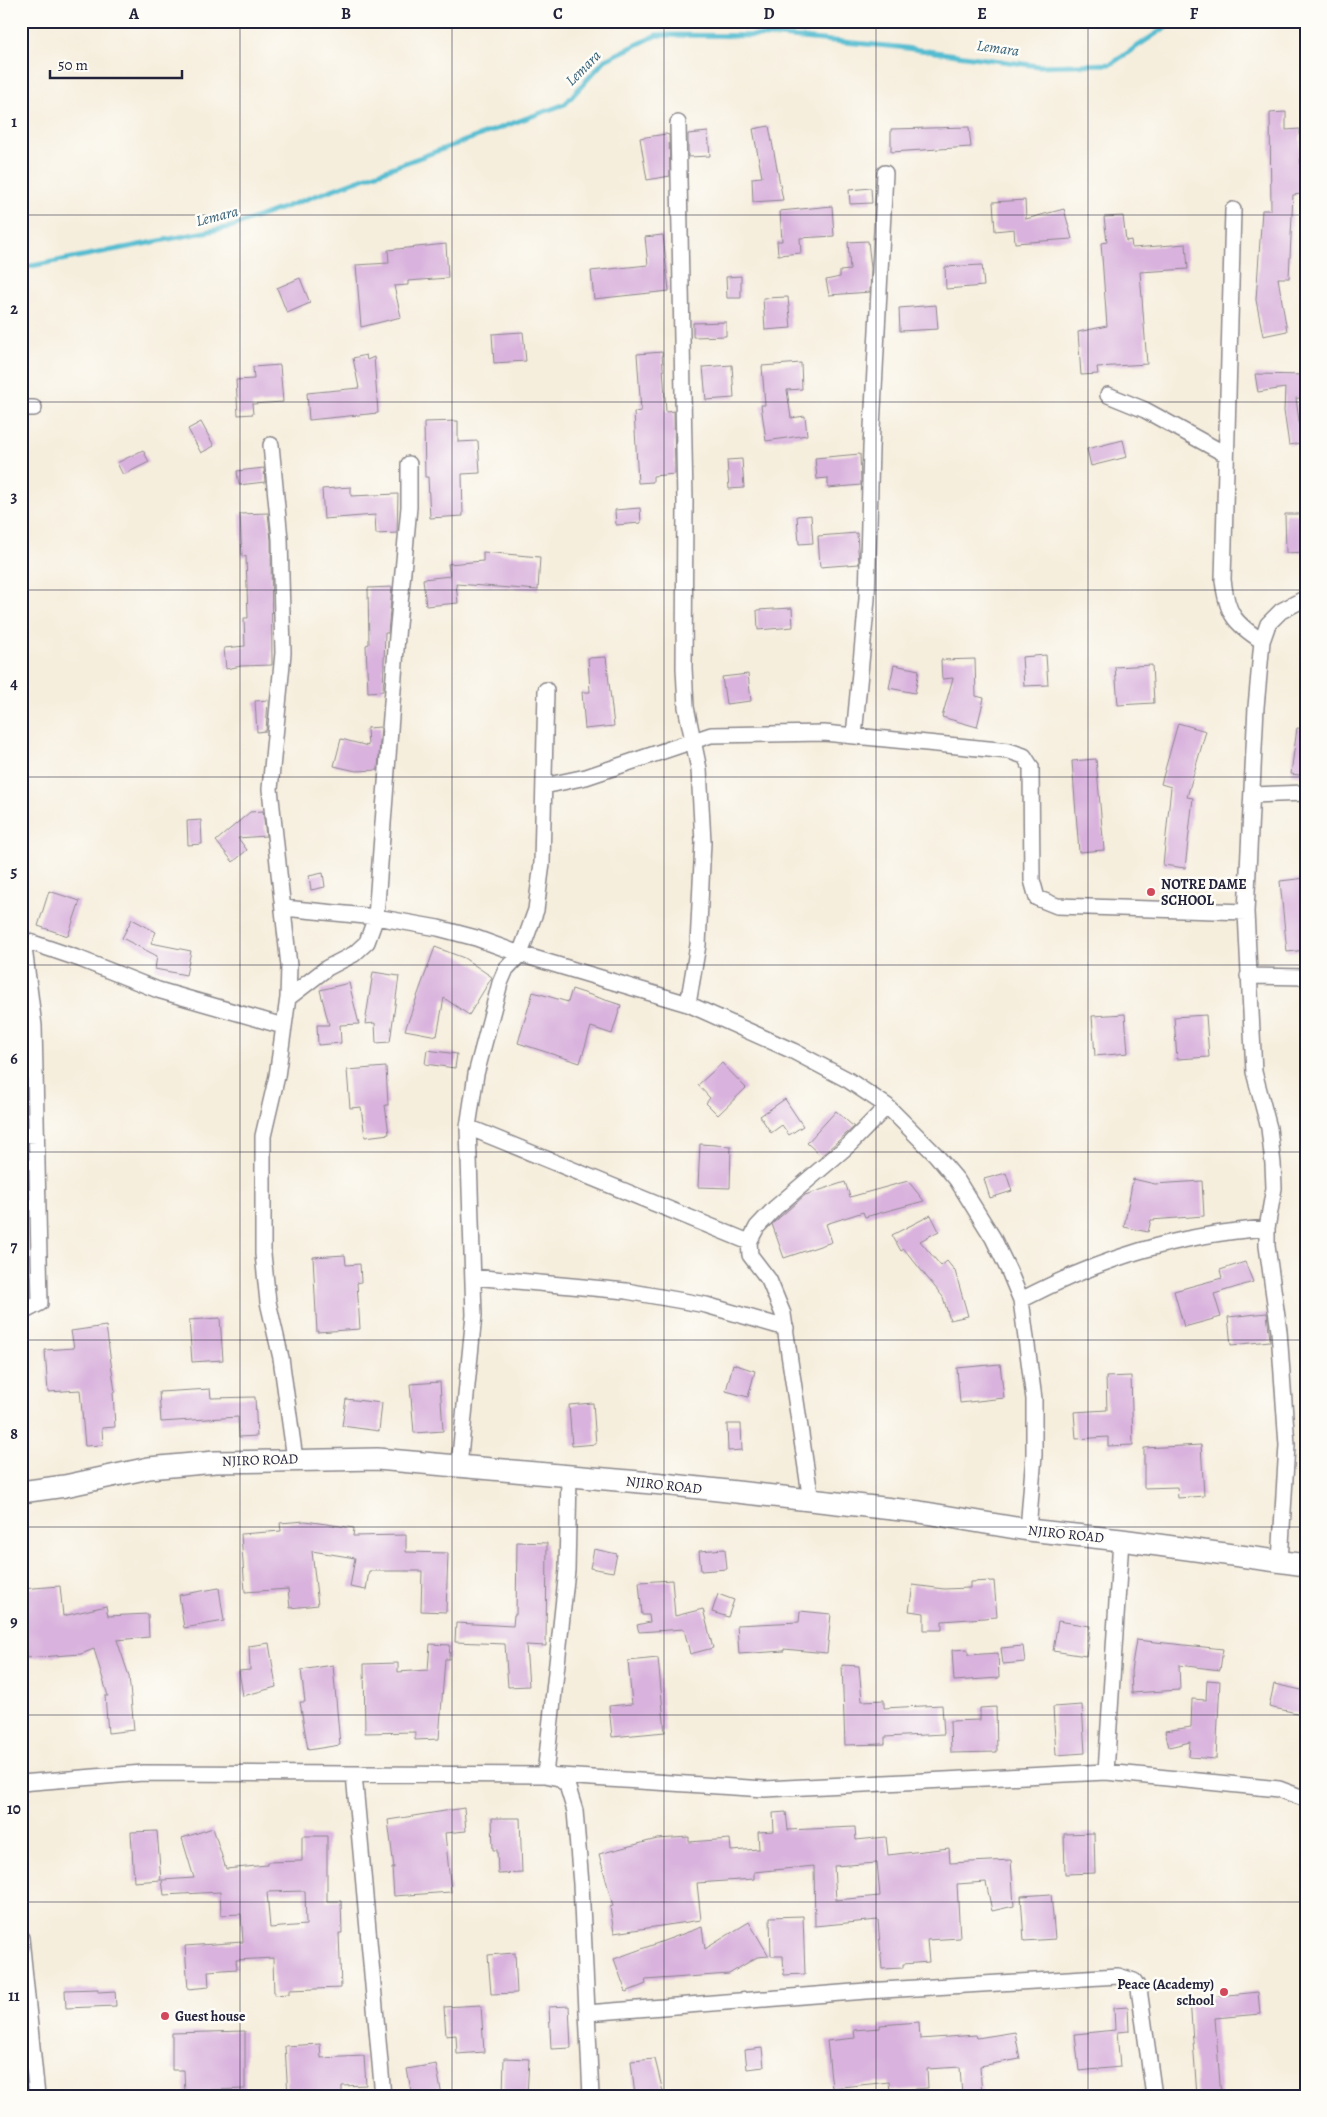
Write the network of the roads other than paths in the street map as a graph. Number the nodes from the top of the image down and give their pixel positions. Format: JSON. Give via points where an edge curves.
{"nodes":[{"id":1,"x":678,"y":123,"type":"dead end"},
{"id":2,"x":885,"y":173,"type":"dead end"},
{"id":3,"x":1233,"y":210,"type":"dead end"},
{"id":4,"x":1108,"y":395,"type":"dead end"},
{"id":5,"x":271,"y":446,"type":"dead end"},
{"id":6,"x":1225,"y":454,"type":"junction"},
{"id":7,"x":409,"y":464,"type":"dead end"},
{"id":8,"x":1306,"y":598,"type":"edge"},
{"id":9,"x":1262,"y":642,"type":"junction"},
{"id":10,"x":546,"y":690,"type":"dead end"},
{"id":11,"x":854,"y":736,"type":"junction"},
{"id":12,"x":692,"y":740,"type":"junction"},
{"id":13,"x":544,"y":786,"type":"junction"},
{"id":14,"x":1306,"y":793,"type":"edge"},
{"id":15,"x":1253,"y":795,"type":"junction"},
{"id":16,"x":284,"y":908,"type":"junction"},
{"id":17,"x":1246,"y":912,"type":"junction"},
{"id":18,"x":376,"y":918,"type":"junction"},
{"id":19,"x":22,"y":940,"type":"edge"},
{"id":20,"x":520,"y":954,"type":"junction"},
{"id":21,"x":1248,"y":976,"type":"junction"},
{"id":22,"x":1306,"y":977,"type":"edge"},
{"id":23,"x":288,"y":998,"type":"junction"},
{"id":24,"x":688,"y":1004,"type":"junction"},
{"id":25,"x":283,"y":1026,"type":"junction"},
{"id":26,"x":887,"y":1106,"type":"junction"},
{"id":27,"x":468,"y":1128,"type":"junction"},
{"id":28,"x":21,"y":1134,"type":"edge"},
{"id":29,"x":38,"y":1135,"type":"junction"},
{"id":30,"x":1267,"y":1228,"type":"junction"},
{"id":31,"x":748,"y":1242,"type":"junction"},
{"id":32,"x":473,"y":1278,"type":"junction"},
{"id":33,"x":1021,"y":1300,"type":"junction"},
{"id":34,"x":21,"y":1314,"type":"edge"},
{"id":35,"x":786,"y":1328,"type":"junction"},
{"id":36,"x":295,"y":1459,"type":"junction"},
{"id":37,"x":459,"y":1466,"type":"junction"},
{"id":38,"x":570,"y":1476,"type":"junction"},
{"id":39,"x":21,"y":1492,"type":"edge"},
{"id":40,"x":811,"y":1501,"type":"junction"},
{"id":41,"x":1028,"y":1530,"type":"junction"},
{"id":42,"x":1120,"y":1540,"type":"junction"},
{"id":43,"x":1280,"y":1561,"type":"junction"},
{"id":44,"x":1306,"y":1565,"type":"edge"},
{"id":45,"x":1106,"y":1772,"type":"junction"},
{"id":46,"x":354,"y":1774,"type":"junction"},
{"id":47,"x":545,"y":1774,"type":"junction"},
{"id":48,"x":21,"y":1782,"type":"edge"},
{"id":49,"x":1306,"y":1799,"type":"edge"},
{"id":50,"x":21,"y":1938,"type":"edge"},
{"id":51,"x":587,"y":2013,"type":"junction"},
{"id":52,"x":38,"y":2096,"type":"edge"},
{"id":53,"x":383,"y":2096,"type":"edge"},
{"id":54,"x":591,"y":2096,"type":"edge"},
{"id":55,"x":1154,"y":2096,"type":"edge"}],
"edges":[{"from":1,"to":12,"type":"street","via":[[685,502],[684,668]]},
{"from":2,"to":11,"type":"street","via":[[867,599]]},
{"from":3,"to":6,"type":"street"},
{"from":4,"to":6,"type":"street","via":[[1144,410]]},
{"from":5,"to":16,"type":"street","via":[[280,539],[283,653],[270,789]]},
{"from":6,"to":9,"type":"street","via":[[1222,544],[1225,602],[1231,616],[1242,628]]},
{"from":7,"to":18,"type":"street","via":[[409,506]]},
{"from":8,"to":9,"type":"street","via":[[1281,611],[1268,624]]},
{"from":9,"to":15,"type":"street"},
{"from":10,"to":13,"type":"street"},
{"from":11,"to":12,"type":"street","via":[[734,734]]},
{"from":11,"to":17,"type":"street","via":[[1009,751],[1024,756],[1031,767],[1032,880],[1037,898],[1047,903],[1057,906]]},
{"from":12,"to":13,"type":"street","via":[[595,774]]},
{"from":12,"to":24,"type":"street","via":[[699,769],[703,842],[698,945]]},
{"from":13,"to":20,"type":"street","via":[[542,862],[536,910]]},
{"from":14,"to":15,"type":"street"},
{"from":15,"to":17,"type":"street"},
{"from":16,"to":18,"type":"street"},
{"from":16,"to":23,"type":"street"},
{"from":17,"to":21,"type":"street"},
{"from":18,"to":20,"type":"street","via":[[476,938]]},
{"from":18,"to":23,"type":"street","via":[[367,942],[354,954],[327,968]]},
{"from":19,"to":25,"type":"street","via":[[80,958],[158,990]]},
{"from":19,"to":29,"type":"street","via":[[34,1026]]},
{"from":20,"to":24,"type":"street"},
{"from":20,"to":27,"type":"street","via":[[506,969],[498,990],[476,1074]]},
{"from":21,"to":22,"type":"street"},
{"from":21,"to":30,"type":"street","via":[[1254,1072],[1269,1128],[1273,1164],[1274,1188]]},
{"from":23,"to":25,"type":"street"},
{"from":24,"to":26,"type":"street","via":[[793,1051],[848,1080]]},
{"from":25,"to":36,"type":"street","via":[[277,1076],[264,1136],[263,1254]]},
{"from":26,"to":31,"type":"street","via":[[850,1144],[775,1208]]},
{"from":26,"to":33,"type":"street","via":[[957,1180],[993,1238]]},
{"from":27,"to":31,"type":"street"},
{"from":27,"to":32,"type":"street"},
{"from":28,"to":29,"type":"street"},
{"from":29,"to":34,"type":"street","via":[[40,1303]]},
{"from":30,"to":33,"type":"street","via":[[1198,1236],[1150,1247],[1094,1265]]},
{"from":30,"to":43,"type":"street","via":[[1279,1330],[1287,1445]]},
{"from":31,"to":35,"type":"street","via":[[750,1254],[774,1291]]},
{"from":32,"to":35,"type":"street","via":[[591,1286],[643,1294],[706,1306]]},
{"from":32,"to":37,"type":"street","via":[[471,1358]]},
{"from":33,"to":41,"type":"street","via":[[1034,1399],[1034,1455]]},
{"from":35,"to":40,"type":"street"},
{"from":36,"to":37,"type":"street","name":"NJIRO ROAD","via":[[377,1459]]},
{"from":36,"to":39,"type":"street","name":"NJIRO ROAD","via":[[149,1468]]},
{"from":37,"to":38,"type":"street","name":"NJIRO ROAD"},
{"from":38,"to":40,"type":"street","name":"NJIRO ROAD"},
{"from":38,"to":47,"type":"street","via":[[567,1570]]},
{"from":40,"to":41,"type":"street","name":"NJIRO ROAD","via":[[920,1512]]},
{"from":41,"to":42,"type":"street","name":"NJIRO ROAD"},
{"from":42,"to":43,"type":"street","name":"NJIRO ROAD"},
{"from":42,"to":45,"type":"street"},
{"from":43,"to":44,"type":"street","name":"NJIRO ROAD"},
{"from":45,"to":47,"type":"street","via":[[765,1789]]},
{"from":45,"to":49,"type":"street","via":[[1279,1789]]},
{"from":46,"to":47,"type":"street"},
{"from":46,"to":48,"type":"street","via":[[144,1774]]},
{"from":46,"to":53,"type":"street"},
{"from":47,"to":51,"type":"street","via":[[559,1778],[567,1785],[575,1811]]},
{"from":50,"to":52,"type":"street"},
{"from":51,"to":54,"type":"street"},
{"from":51,"to":55,"type":"street","via":[[866,1991],[1118,1976],[1134,1981],[1139,1989]]}]}
